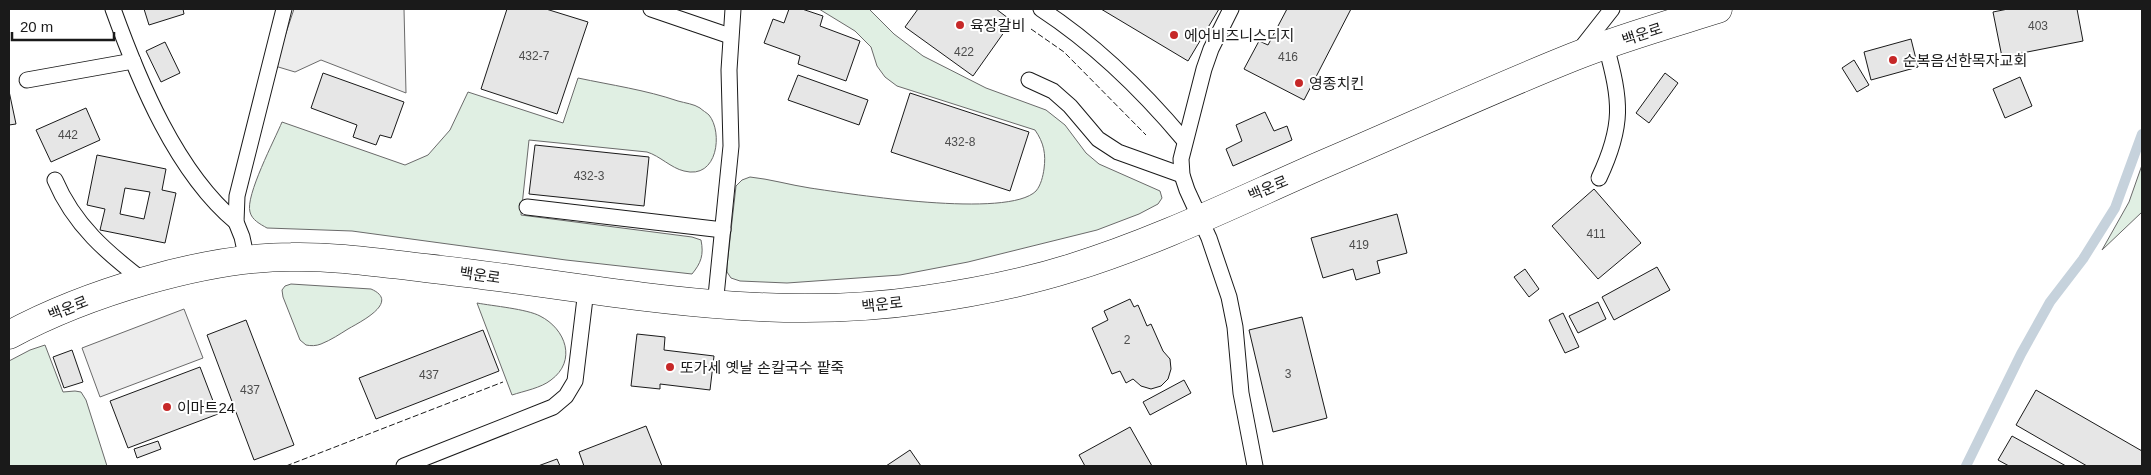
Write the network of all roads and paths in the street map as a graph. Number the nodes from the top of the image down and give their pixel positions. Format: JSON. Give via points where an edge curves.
{"nodes":[{"id":1,"x":113,"y":9,"type":"edge"},
{"id":2,"x":284,"y":9,"type":"edge"},
{"id":3,"x":651,"y":9,"type":"edge"},
{"id":4,"x":733,"y":9,"type":"edge"},
{"id":5,"x":1041,"y":9,"type":"edge"},
{"id":6,"x":1231,"y":9,"type":"edge"},
{"id":7,"x":1612,"y":9,"type":"edge"},
{"id":8,"x":1718,"y":9,"type":"edge"},
{"id":9,"x":730,"y":36,"type":"junction"},
{"id":10,"x":1606,"y":46,"type":"junction"},
{"id":11,"x":1575,"y":56,"type":"junction"},
{"id":12,"x":133,"y":61,"type":"junction"},
{"id":13,"x":27,"y":80,"type":"dead end"},
{"id":14,"x":1029,"y":80,"type":"dead end"},
{"id":15,"x":1184,"y":140,"type":"junction"},
{"id":16,"x":1182,"y":175,"type":"junction"},
{"id":17,"x":1599,"y":178,"type":"dead end"},
{"id":18,"x":55,"y":180,"type":"dead end"},
{"id":19,"x":527,"y":207,"type":"dead end"},
{"id":20,"x":1200,"y":218,"type":"junction"},
{"id":21,"x":236,"y":222,"type":"junction"},
{"id":22,"x":723,"y":230,"type":"junction"},
{"id":23,"x":247,"y":260,"type":"junction"},
{"id":24,"x":144,"y":282,"type":"junction"},
{"id":25,"x":586,"y":290,"type":"junction"},
{"id":26,"x":715,"y":306,"type":"junction"},
{"id":27,"x":9,"y":335,"type":"edge"},
{"id":28,"x":404,"y":466,"type":"edge"},
{"id":29,"x":1255,"y":466,"type":"edge"}],
"edges":[{"from":1,"to":12,"type":"lane"},
{"from":2,"to":21,"type":"lane","via":[[237,196]]},
{"from":3,"to":9,"type":"lane"},
{"from":4,"to":9,"type":"lane"},
{"from":5,"to":15,"type":"lane","via":[[1115,65]]},
{"from":6,"to":15,"type":"lane","via":[[1206,63]]},
{"from":7,"to":11,"type":"lane"},
{"from":8,"to":10,"type":"street","name":"백운로"},
{"from":9,"to":22,"type":"lane","via":[[730,146]]},
{"from":10,"to":11,"type":"street","name":"백운로"},
{"from":10,"to":17,"type":"lane","via":[[1618,113],[1616,136]]},
{"from":11,"to":20,"type":"street","name":"백운로"},
{"from":12,"to":13,"type":"lane"},
{"from":12,"to":21,"type":"lane","via":[[150,99],[196,180],[217,206]]},
{"from":14,"to":16,"type":"lane","via":[[1053,91],[1098,139],[1118,152]]},
{"from":15,"to":16,"type":"lane"},
{"from":16,"to":20,"type":"lane"},
{"from":18,"to":24,"type":"lane","via":[[74,216],[92,238]]},
{"from":19,"to":22,"type":"lane"},
{"from":20,"to":26,"type":"street","name":"백운로","via":[[1070,269],[974,292],[867,307]]},
{"from":20,"to":29,"type":"lane","via":[[1229,297],[1240,393]]},
{"from":21,"to":23,"type":"lane"},
{"from":22,"to":26,"type":"lane"},
{"from":23,"to":24,"type":"street","name":"백운로"},
{"from":23,"to":25,"type":"street","name":"백운로","via":[[290,256],[342,258]]},
{"from":24,"to":27,"type":"street","name":"백운로","via":[[83,301]]},
{"from":25,"to":26,"type":"street","name":"백운로"},
{"from":25,"to":28,"type":"lane","via":[[575,382],[566,396],[553,407]]}]}
